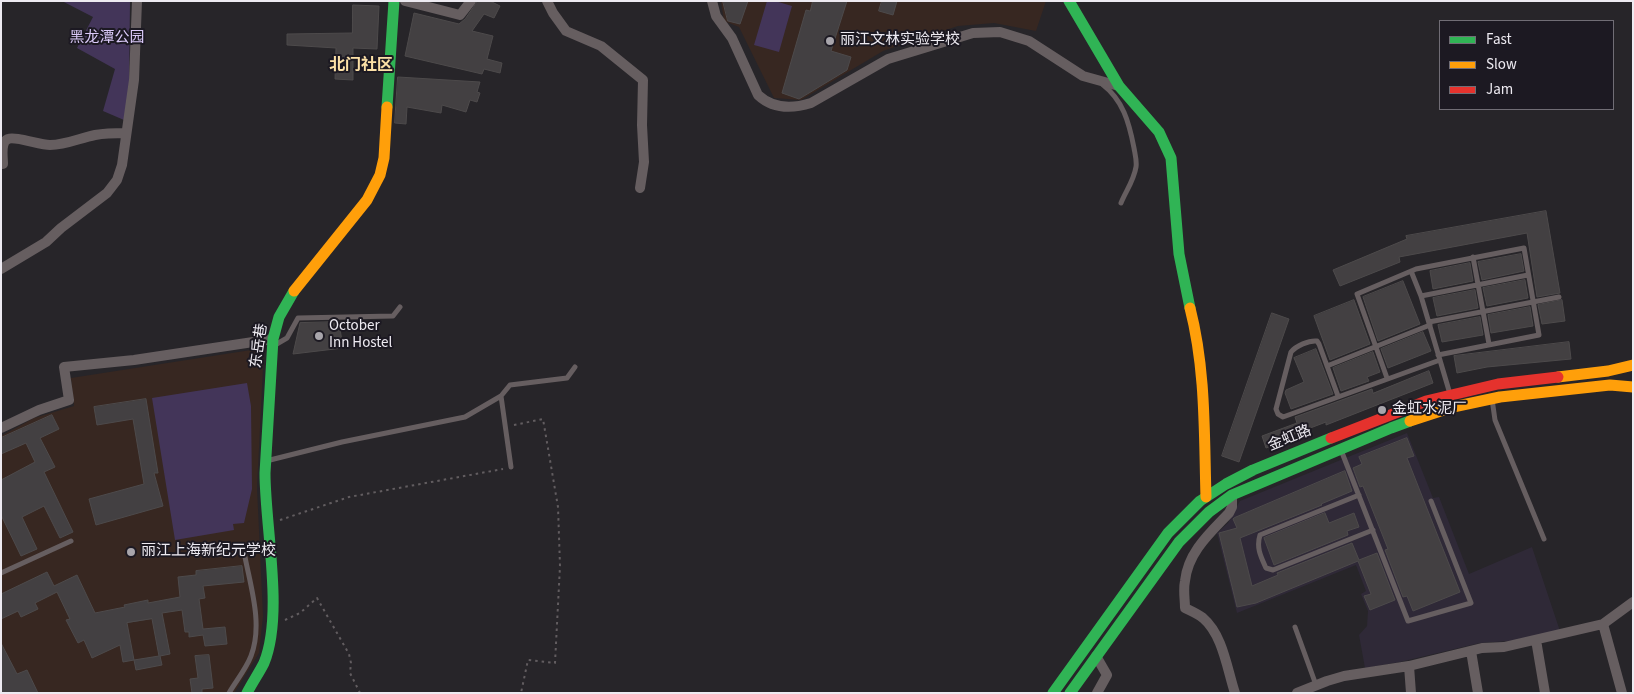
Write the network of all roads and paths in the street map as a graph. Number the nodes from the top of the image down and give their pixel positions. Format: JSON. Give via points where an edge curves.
{"nodes":[{"id":1,"x":137,"y":1,"type":"edge"},
{"id":2,"x":394,"y":1,"type":"edge"},
{"id":3,"x":471,"y":1,"type":"edge"},
{"id":4,"x":547,"y":1,"type":"edge"},
{"id":5,"x":712,"y":1,"type":"edge"},
{"id":6,"x":1069,"y":1,"type":"edge"},
{"id":7,"x":411,"y":2,"type":"edge"},
{"id":8,"x":1098,"y":80,"type":"junction"},
{"id":9,"x":1119,"y":86,"type":"junction"},
{"id":10,"x":126,"y":133,"type":"junction"},
{"id":11,"x":1,"y":164,"type":"edge"},
{"id":12,"x":640,"y":188,"type":"dead end"},
{"id":13,"x":1121,"y":202,"type":"dead end"},
{"id":14,"x":1473,"y":258,"type":"junction"},
{"id":15,"x":1,"y":269,"type":"edge"},
{"id":16,"x":1411,"y":271,"type":"junction"},
{"id":17,"x":1528,"y":275,"type":"junction"},
{"id":18,"x":1478,"y":285,"type":"junction"},
{"id":19,"x":1421,"y":296,"type":"junction"},
{"id":20,"x":1559,"y":297,"type":"dead end"},
{"id":21,"x":1533,"y":302,"type":"junction"},
{"id":22,"x":400,"y":307,"type":"dead end"},
{"id":23,"x":1483,"y":311,"type":"junction"},
{"id":24,"x":1429,"y":323,"type":"junction"},
{"id":25,"x":272,"y":343,"type":"junction"},
{"id":26,"x":1488,"y":344,"type":"junction"},
{"id":27,"x":1376,"y":346,"type":"junction"},
{"id":28,"x":1439,"y":357,"type":"junction"},
{"id":29,"x":1633,"y":365,"type":"edge"},
{"id":30,"x":1327,"y":366,"type":"junction"},
{"id":31,"x":575,"y":367,"type":"dead end"},
{"id":32,"x":1388,"y":378,"type":"junction"},
{"id":33,"x":1633,"y":387,"type":"edge"},
{"id":34,"x":1450,"y":394,"type":"junction"},
{"id":35,"x":501,"y":396,"type":"junction"},
{"id":36,"x":1338,"y":396,"type":"junction"},
{"id":37,"x":1492,"y":399,"type":"junction"},
{"id":38,"x":504,"y":426,"type":"junction"},
{"id":39,"x":1,"y":428,"type":"edge"},
{"id":40,"x":1341,"y":449,"type":"junction"},
{"id":41,"x":266,"y":461,"type":"junction"},
{"id":42,"x":511,"y":467,"type":"joint"},
{"id":43,"x":1232,"y":495,"type":"junction"},
{"id":44,"x":1359,"y":495,"type":"junction"},
{"id":45,"x":1206,"y":496,"type":"junction"},
{"id":46,"x":1431,"y":501,"type":"dead end"},
{"id":47,"x":268,"y":523,"type":"junction"},
{"id":48,"x":1373,"y":530,"type":"junction"},
{"id":49,"x":1544,"y":539,"type":"dead end"},
{"id":50,"x":72,"y":540,"type":"dead end"},
{"id":51,"x":245,"y":557,"type":"dead end"},
{"id":52,"x":1,"y":573,"type":"edge"},
{"id":53,"x":1633,"y":602,"type":"edge"},
{"id":54,"x":1603,"y":624,"type":"junction"},
{"id":55,"x":1295,"y":627,"type":"dead end"},
{"id":56,"x":272,"y":628,"type":"junction"},
{"id":57,"x":1536,"y":640,"type":"junction"},
{"id":58,"x":1472,"y":651,"type":"junction"},
{"id":59,"x":1096,"y":656,"type":"junction"},
{"id":60,"x":1409,"y":666,"type":"junction"},
{"id":61,"x":1316,"y":685,"type":"junction"},
{"id":62,"x":229,"y":693,"type":"edge"},
{"id":63,"x":247,"y":693,"type":"edge"},
{"id":64,"x":360,"y":693,"type":"edge"},
{"id":65,"x":521,"y":693,"type":"edge"},
{"id":66,"x":1053,"y":693,"type":"edge"},
{"id":67,"x":1070,"y":693,"type":"edge"},
{"id":68,"x":1097,"y":693,"type":"edge"},
{"id":69,"x":1235,"y":693,"type":"edge"},
{"id":70,"x":1297,"y":693,"type":"edge"},
{"id":71,"x":1411,"y":693,"type":"edge"},
{"id":72,"x":1478,"y":693,"type":"edge"},
{"id":73,"x":1545,"y":693,"type":"edge"},
{"id":74,"x":1622,"y":693,"type":"edge"}],
"edges":[{"from":1,"to":10,"type":"street","via":[[134,80]]},
{"from":2,"to":25,"type":"main road","name":"东岳巷","via":[[384,158],[380,175],[367,200],[290,295],[279,316]]},
{"from":3,"to":7,"type":"street","via":[[460,15]]},
{"from":4,"to":12,"type":"street","via":[[566,31],[601,46],[643,80],[644,162]]},
{"from":5,"to":8,"type":"street","via":[[716,16],[732,38],[758,95],[778,106],[811,103],[888,59],[973,33],[1000,32],[1029,40],[1083,76]]},
{"from":6,"to":9,"type":"main road"},
{"from":8,"to":9,"type":"street"},
{"from":8,"to":13,"type":"lane","via":[[1120,103],[1130,125],[1136,164],[1134,177]]},
{"from":9,"to":45,"type":"main road","via":[[1159,132],[1171,158],[1179,254],[1200,358]]},
{"from":10,"to":11,"type":"street","via":[[101,134],[56,145],[10,138],[2,145]]},
{"from":10,"to":15,"type":"street","via":[[120,173],[107,193],[46,242]]},
{"from":14,"to":16,"type":"lane"},
{"from":14,"to":17,"type":"lane","via":[[1524,248]]},
{"from":14,"to":18,"type":"lane"},
{"from":16,"to":19,"type":"lane"},
{"from":16,"to":27,"type":"lane","via":[[1358,294]]},
{"from":17,"to":18,"type":"lane"},
{"from":17,"to":21,"type":"lane"},
{"from":18,"to":19,"type":"lane"},
{"from":18,"to":23,"type":"lane"},
{"from":19,"to":24,"type":"lane"},
{"from":20,"to":21,"type":"lane"},
{"from":21,"to":23,"type":"lane"},
{"from":21,"to":26,"type":"lane","via":[[1539,335]]},
{"from":22,"to":25,"type":"lane","via":[[393,316],[298,318],[287,338]]},
{"from":23,"to":24,"type":"lane"},
{"from":23,"to":26,"type":"lane"},
{"from":24,"to":27,"type":"lane"},
{"from":24,"to":28,"type":"lane"},
{"from":25,"to":39,"type":"street","via":[[64,367],[69,400]]},
{"from":25,"to":41,"type":"main road","name":"东岳巷"},
{"from":26,"to":28,"type":"lane"},
{"from":27,"to":30,"type":"lane"},
{"from":27,"to":32,"type":"lane"},
{"from":28,"to":32,"type":"lane"},
{"from":28,"to":34,"type":"lane"},
{"from":29,"to":34,"type":"main road","name":"金虹路"},
{"from":30,"to":36,"type":"lane"},
{"from":30,"to":36,"type":"lane","via":[[1317,341],[1294,349],[1276,409],[1283,416]]},
{"from":31,"to":35,"type":"lane","via":[[567,378],[510,385]]},
{"from":32,"to":36,"type":"lane"},
{"from":33,"to":37,"type":"main road","name":"金虹路","via":[[1610,385]]},
{"from":34,"to":45,"type":"main road","name":"金虹路","via":[[1386,416],[1253,470]]},
{"from":35,"to":38,"type":"lane"},
{"from":35,"to":41,"type":"lane","via":[[465,416]]},
{"from":37,"to":40,"type":"main road","name":"金虹路","via":[[1431,414]]},
{"from":37,"to":49,"type":"lane","via":[[1496,420]]},
{"from":38,"to":42,"type":"lane"},
{"from":38,"to":65,"type":"path","via":[[543,419],[558,507],[560,566],[555,663],[528,660]]},
{"from":40,"to":43,"type":"main road","name":"金虹路"},
{"from":40,"to":44,"type":"lane"},
{"from":41,"to":47,"type":"main road","name":"东岳巷"},
{"from":42,"to":47,"type":"path","via":[[349,497]]},
{"from":43,"to":59,"type":"main road","name":"金虹路","via":[[1208,512],[1178,542]]},
{"from":43,"to":69,"type":"street","via":[[1229,513],[1196,549],[1184,583],[1186,608],[1202,617],[1218,639]]},
{"from":44,"to":48,"type":"lane"},
{"from":44,"to":48,"type":"lane","via":[[1260,535],[1258,549],[1266,568],[1273,570]]},
{"from":45,"to":66,"type":"main road","name":"金虹路","via":[[1168,533]]},
{"from":46,"to":48,"type":"lane","via":[[1471,603],[1408,621]]},
{"from":47,"to":56,"type":"main road","name":"东岳巷"},
{"from":50,"to":52,"type":"lane"},
{"from":51,"to":62,"type":"lane","via":[[255,607],[254,642],[252,655]]},
{"from":53,"to":54,"type":"street"},
{"from":54,"to":57,"type":"street"},
{"from":54,"to":74,"type":"street"},
{"from":55,"to":61,"type":"lane"},
{"from":56,"to":63,"type":"main road","name":"东岳巷","via":[[264,662]]},
{"from":56,"to":64,"type":"path","via":[[300,613],[317,598],[349,654],[350,673]]},
{"from":57,"to":58,"type":"street"},
{"from":57,"to":73,"type":"street"},
{"from":58,"to":60,"type":"street"},
{"from":58,"to":72,"type":"street"},
{"from":59,"to":67,"type":"main road","name":"金虹路"},
{"from":59,"to":68,"type":"street","via":[[1107,675]]},
{"from":60,"to":61,"type":"street","via":[[1344,676]]},
{"from":60,"to":71,"type":"street"},
{"from":61,"to":70,"type":"street"}]}
